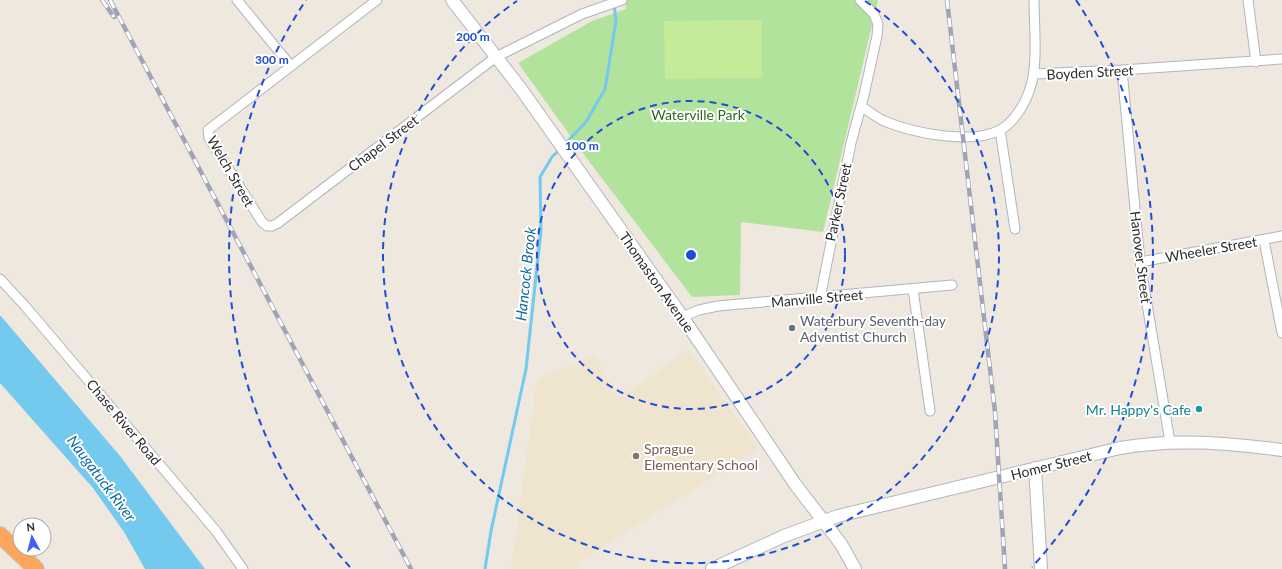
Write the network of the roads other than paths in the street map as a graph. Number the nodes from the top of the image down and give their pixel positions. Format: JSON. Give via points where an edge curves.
{"nodes":[{"id":1,"x":237,"y":0,"type":"edge"},
{"id":2,"x":377,"y":0,"type":"edge"},
{"id":3,"x":452,"y":0,"type":"edge"},
{"id":4,"x":622,"y":0,"type":"edge"},
{"id":5,"x":860,"y":0,"type":"edge"},
{"id":6,"x":1034,"y":0,"type":"edge"},
{"id":7,"x":1248,"y":0,"type":"edge"},
{"id":8,"x":496,"y":57,"type":"junction"},
{"id":9,"x":1282,"y":59,"type":"edge"},
{"id":10,"x":1256,"y":62,"type":"junction"},
{"id":11,"x":291,"y":66,"type":"junction"},
{"id":12,"x":1122,"y":70,"type":"junction"},
{"id":13,"x":1034,"y":74,"type":"junction"},
{"id":14,"x":861,"y":106,"type":"junction"},
{"id":15,"x":1000,"y":130,"type":"junction"},
{"id":16,"x":269,"y":227,"type":"joint"},
{"id":17,"x":1015,"y":229,"type":"dead end"},
{"id":18,"x":1282,"y":236,"type":"edge"},
{"id":19,"x":1264,"y":240,"type":"junction"},
{"id":20,"x":1140,"y":262,"type":"junction"},
{"id":21,"x":0,"y":279,"type":"edge"},
{"id":22,"x":952,"y":285,"type":"dead end"},
{"id":23,"x":913,"y":289,"type":"junction"},
{"id":24,"x":820,"y":298,"type":"junction"},
{"id":25,"x":682,"y":317,"type":"junction"},
{"id":26,"x":1282,"y":333,"type":"edge"},
{"id":27,"x":930,"y":411,"type":"dead end"},
{"id":28,"x":1170,"y":442,"type":"junction"},
{"id":29,"x":1282,"y":450,"type":"edge"},
{"id":30,"x":1035,"y":468,"type":"junction"},
{"id":31,"x":823,"y":520,"type":"junction"},
{"id":32,"x":0,"y":534,"type":"edge"},
{"id":33,"x":36,"y":569,"type":"edge"},
{"id":34,"x":243,"y":569,"type":"edge"},
{"id":35,"x":712,"y":569,"type":"edge"},
{"id":36,"x":855,"y":569,"type":"edge"},
{"id":37,"x":1041,"y":569,"type":"edge"}],
"edges":[{"from":1,"to":11,"type":"street"},
{"from":2,"to":11,"type":"street","name":"Welch Street"},
{"from":3,"to":8,"type":"main road","name":"Thomaston Avenue"},
{"from":4,"to":8,"type":"street","via":[[582,14]]},
{"from":5,"to":14,"type":"street","via":[[874,14],[878,28]]},
{"from":6,"to":13,"type":"street"},
{"from":7,"to":10,"type":"street"},
{"from":8,"to":16,"type":"street","name":"Chapel Street","via":[[278,223]]},
{"from":8,"to":25,"type":"main road","name":"Thomaston Avenue"},
{"from":9,"to":10,"type":"street","name":"Boyden Street"},
{"from":10,"to":12,"type":"street","name":"Boyden Street"},
{"from":11,"to":16,"type":"street","name":"Welch Street","via":[[214,125],[207,134],[262,222]]},
{"from":12,"to":13,"type":"street","name":"Boyden Street"},
{"from":12,"to":20,"type":"street","name":"Hanover Street"},
{"from":13,"to":15,"type":"street","name":"Boyden Street","via":[[1030,89],[1017,113]]},
{"from":14,"to":15,"type":"street","name":"Boyden Street","via":[[884,121],[938,134],[980,136]]},
{"from":14,"to":24,"type":"street","name":"Parker Street","via":[[851,143]]},
{"from":15,"to":17,"type":"street"},
{"from":18,"to":19,"type":"street","name":"Wheeler Street"},
{"from":19,"to":20,"type":"street","name":"Wheeler Street"},
{"from":19,"to":26,"type":"street"},
{"from":20,"to":28,"type":"street","name":"Hanover Street"},
{"from":21,"to":34,"type":"street","name":"Chase River Road","via":[[216,531]]},
{"from":22,"to":23,"type":"street","name":"Manville Street"},
{"from":23,"to":24,"type":"street","name":"Manville Street"},
{"from":23,"to":27,"type":"street"},
{"from":24,"to":25,"type":"street","name":"Manville Street","via":[[718,306]]},
{"from":25,"to":31,"type":"main road","name":"Thomaston Avenue","via":[[795,484]]},
{"from":28,"to":29,"type":"main road","name":"Homer Street","via":[[1206,442]]},
{"from":28,"to":30,"type":"main road","name":"Homer Street","via":[[1120,448]]},
{"from":30,"to":31,"type":"main road","name":"Homer Street"},
{"from":30,"to":37,"type":"main road"},
{"from":31,"to":35,"type":"main road","name":"Homer Street"},
{"from":31,"to":36,"type":"main road","name":"Thomaston Avenue"},
{"from":32,"to":33,"type":"highway"}]}
